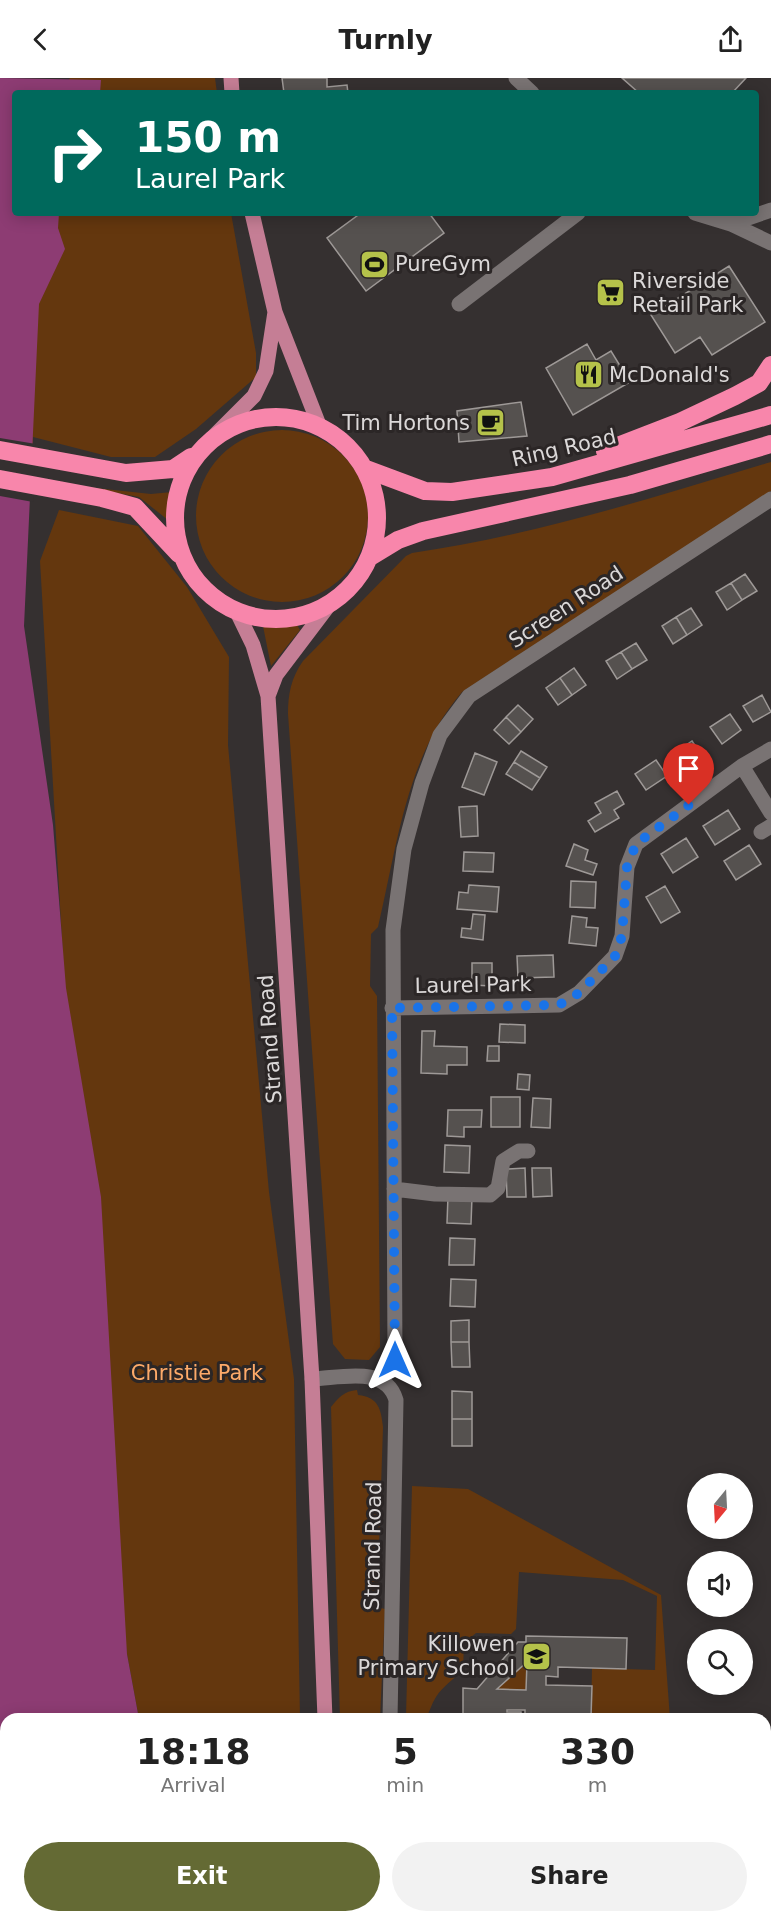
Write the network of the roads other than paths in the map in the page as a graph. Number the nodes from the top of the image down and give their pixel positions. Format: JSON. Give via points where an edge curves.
{"nodes":[{"id":1,"x":516,"y":78,"type":"edge"},
{"id":2,"x":529,"y":90,"type":"edge"},
{"id":3,"x":253,"y":216,"type":"edge"},
{"id":4,"x":574,"y":216,"type":"edge"},
{"id":5,"x":705,"y":216,"type":"edge"},
{"id":6,"x":754,"y":216,"type":"edge"},
{"id":7,"x":731,"y":224,"type":"junction"},
{"id":8,"x":771,"y":243,"type":"edge"},
{"id":9,"x":459,"y":304,"type":"dead end"},
{"id":10,"x":275,"y":312,"type":"junction"},
{"id":11,"x":771,"y":365,"type":"edge"},
{"id":12,"x":771,"y":415,"type":"edge"},
{"id":13,"x":319,"y":425,"type":"junction"},
{"id":14,"x":212,"y":438,"type":"junction"},
{"id":15,"x":771,"y":444,"type":"edge"},
{"id":16,"x":0,"y":450,"type":"edge"},
{"id":17,"x":197,"y":452,"type":"junction"},
{"id":18,"x":366,"y":469,"type":"junction"},
{"id":19,"x":552,"y":477,"type":"junction"},
{"id":20,"x":0,"y":479,"type":"edge"},
{"id":21,"x":771,"y":499,"type":"edge"},
{"id":22,"x":182,"y":557,"type":"junction"},
{"id":23,"x":370,"y":557,"type":"junction"},
{"id":24,"x":329,"y":605,"type":"junction"},
{"id":25,"x":237,"y":612,"type":"junction"},
{"id":26,"x":268,"y":696,"type":"junction"},
{"id":27,"x":771,"y":749,"type":"edge"},
{"id":28,"x":742,"y":766,"type":"junction"},
{"id":29,"x":771,"y":813,"type":"edge"},
{"id":30,"x":392,"y":1008,"type":"junction"},
{"id":31,"x":528,"y":1151,"type":"dead end"},
{"id":32,"x":394,"y":1189,"type":"junction"},
{"id":33,"x":382,"y":1378,"type":"junction"},
{"id":34,"x":312,"y":1379,"type":"junction"},
{"id":35,"x":326,"y":1713,"type":"edge"},
{"id":36,"x":390,"y":1713,"type":"edge"}],
"edges":[{"from":1,"to":2,"type":"street"},
{"from":3,"to":10,"type":"main road"},
{"from":4,"to":9,"type":"street"},
{"from":5,"to":7,"type":"street"},
{"from":6,"to":7,"type":"street"},
{"from":7,"to":8,"type":"street"},
{"from":10,"to":13,"type":"main road"},
{"from":10,"to":14,"type":"main road","via":[[267,371],[254,396]]},
{"from":11,"to":19,"type":"highway","via":[[759,382],[735,396],[591,456]]},
{"from":12,"to":19,"type":"highway","name":"Ring Road"},
{"from":13,"to":14,"type":"highway","via":[[272,416],[248,420]]},
{"from":13,"to":18,"type":"highway","via":[[346,443]]},
{"from":14,"to":17,"type":"highway"},
{"from":15,"to":23,"type":"highway","via":[[630,485],[423,531]]},
{"from":16,"to":17,"type":"highway","via":[[141,473],[173,469]]},
{"from":17,"to":22,"type":"highway","via":[[183,476],[175,503],[175,531]]},
{"from":18,"to":19,"type":"highway","name":"Ring Road","via":[[425,491],[453,492]]},
{"from":18,"to":23,"type":"highway","via":[[376,498],[378,528]]},
{"from":20,"to":22,"type":"highway","via":[[135,507]]},
{"from":21,"to":30,"type":"street","name":"Screen Road","via":[[469,696],[441,735],[422,783],[404,849],[393,930]]},
{"from":22,"to":25,"type":"highway","via":[[195,580],[214,599]]},
{"from":23,"to":24,"type":"highway","via":[[355,583]]},
{"from":24,"to":25,"type":"highway","via":[[299,617],[268,619]]},
{"from":24,"to":26,"type":"main road","name":"Strand Road","via":[[276,675]]},
{"from":25,"to":26,"type":"main road","name":"Strand Road","via":[[253,645]]},
{"from":26,"to":34,"type":"main road","name":"Strand Road"},
{"from":27,"to":28,"type":"street","name":"Laurel Park"},
{"from":28,"to":29,"type":"street"},
{"from":28,"to":30,"type":"street","name":"Laurel Park","via":[[636,844],[627,867],[622,936],[615,956],[579,993],[559,1005]]},
{"from":30,"to":32,"type":"street"},
{"from":31,"to":32,"type":"street","via":[[519,1151],[503,1161],[498,1188],[490,1195]]},
{"from":32,"to":33,"type":"street","via":[[395,1360]]},
{"from":33,"to":34,"type":"street"},
{"from":33,"to":36,"type":"street","name":"Strand Road","via":[[393,1388],[396,1400]]},
{"from":34,"to":35,"type":"main road","name":"Strand Road"}]}
